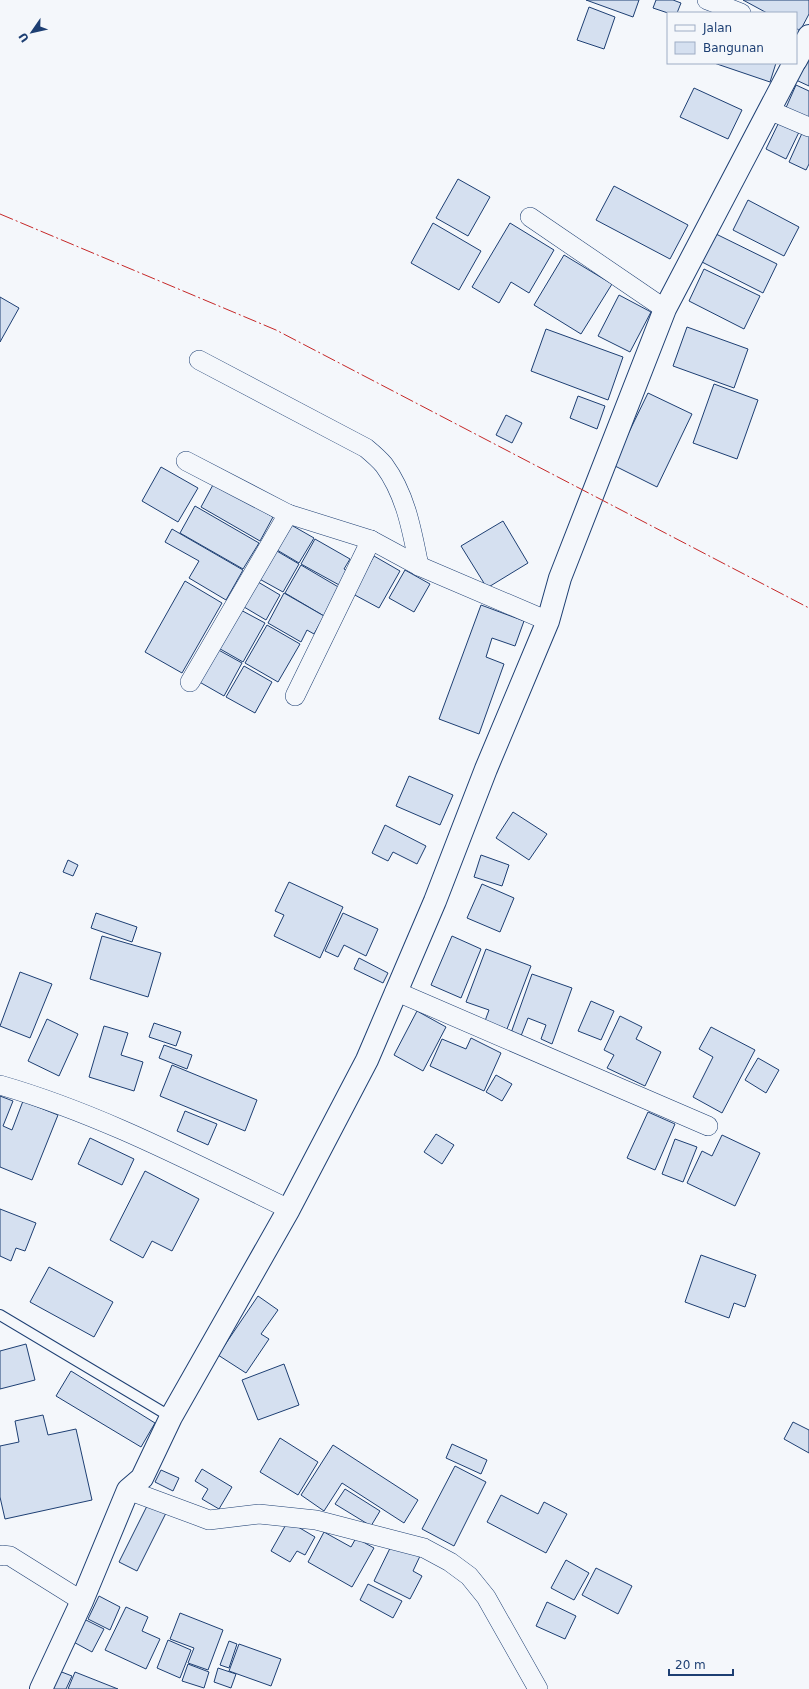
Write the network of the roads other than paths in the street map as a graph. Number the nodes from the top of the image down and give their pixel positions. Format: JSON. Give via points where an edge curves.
{"nodes":[{"id":1,"x":707,"y":0,"type":"edge"},
{"id":2,"x":738,"y":12,"type":"edge"},
{"id":3,"x":805,"y":37,"type":"edge"},
{"id":4,"x":797,"y":57,"type":"edge"},
{"id":5,"x":793,"y":64,"type":"edge"},
{"id":6,"x":769,"y":110,"type":"junction"},
{"id":7,"x":809,"y":127,"type":"edge"},
{"id":8,"x":530,"y":217,"type":"dead end"},
{"id":9,"x":665,"y":309,"type":"junction"},
{"id":10,"x":199,"y":360,"type":"dead end"},
{"id":11,"x":186,"y":461,"type":"dead end"},
{"id":12,"x":288,"y":514,"type":"junction"},
{"id":13,"x":371,"y":540,"type":"junction"},
{"id":14,"x":419,"y":566,"type":"junction"},
{"id":15,"x":548,"y":621,"type":"junction"},
{"id":16,"x":190,"y":682,"type":"dead end"},
{"id":17,"x":295,"y":696,"type":"dead end"},
{"id":18,"x":395,"y":991,"type":"junction"},
{"id":19,"x":0,"y":1085,"type":"edge"},
{"id":20,"x":708,"y":1126,"type":"dead end"},
{"id":21,"x":289,"y":1209,"type":"junction"},
{"id":22,"x":0,"y":1315,"type":"edge"},
{"id":23,"x":171,"y":1417,"type":"junction"},
{"id":24,"x":128,"y":1490,"type":"junction"},
{"id":25,"x":0,"y":1556,"type":"edge"},
{"id":26,"x":82,"y":1601,"type":"junction"},
{"id":27,"x":41,"y":1689,"type":"edge"},
{"id":28,"x":538,"y":1689,"type":"edge"}],
"edges":[{"from":1,"to":2,"type":"street"},
{"from":3,"to":4,"type":"street"},
{"from":5,"to":6,"type":"street"},
{"from":6,"to":7,"type":"street"},
{"from":6,"to":9,"type":"street"},
{"from":8,"to":9,"type":"street"},
{"from":9,"to":15,"type":"street","via":[[560,578]]},
{"from":10,"to":14,"type":"street","via":[[366,448],[383,464],[396,484],[408,513]]},
{"from":11,"to":12,"type":"street"},
{"from":12,"to":13,"type":"street"},
{"from":12,"to":16,"type":"street"},
{"from":13,"to":14,"type":"street"},
{"from":13,"to":17,"type":"street"},
{"from":14,"to":15,"type":"street"},
{"from":15,"to":18,"type":"street","via":[[486,769],[435,901]]},
{"from":18,"to":20,"type":"street"},
{"from":18,"to":21,"type":"street","via":[[367,1060]]},
{"from":19,"to":21,"type":"street","via":[[141,1138]]},
{"from":21,"to":23,"type":"street"},
{"from":22,"to":23,"type":"lane"},
{"from":23,"to":24,"type":"street","via":[[142,1478]]},
{"from":24,"to":26,"type":"street"},
{"from":24,"to":28,"type":"street","via":[[208,1520],[259,1514],[316,1520],[424,1548],[469,1576],[486,1597]]},
{"from":25,"to":26,"type":"street","via":[[10,1556]]},
{"from":26,"to":27,"type":"street"}]}
